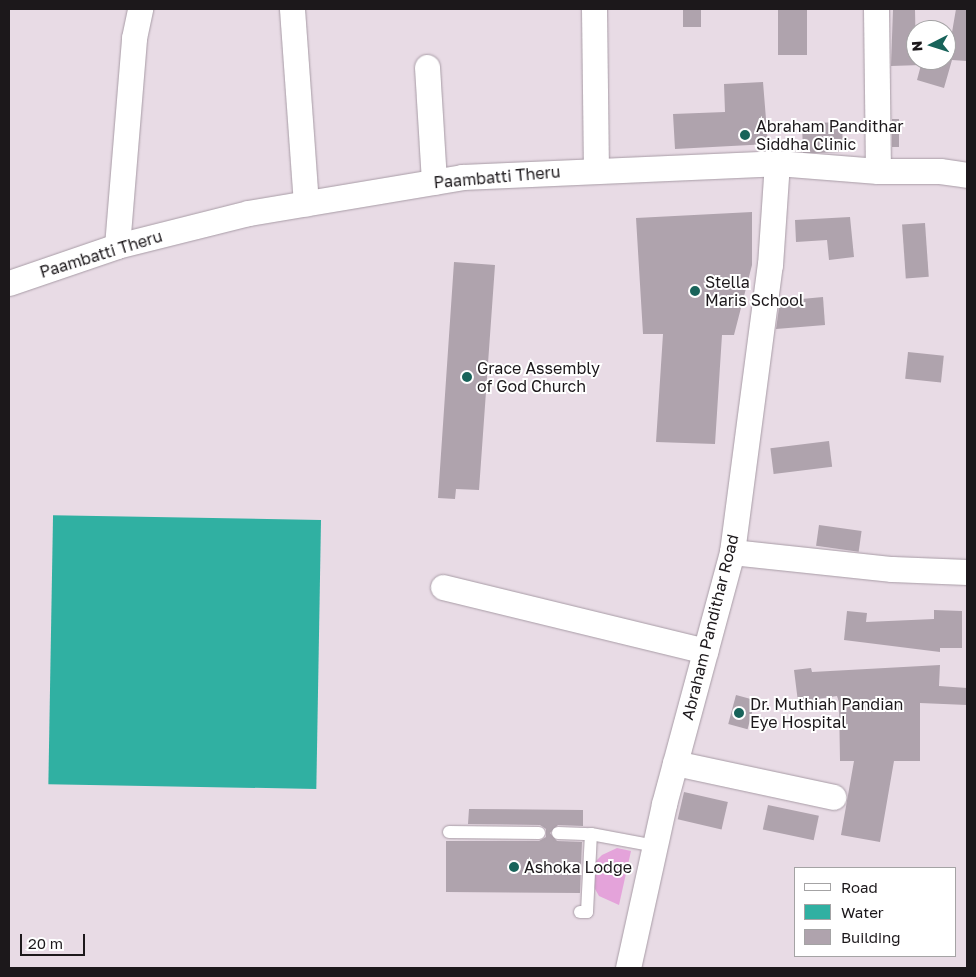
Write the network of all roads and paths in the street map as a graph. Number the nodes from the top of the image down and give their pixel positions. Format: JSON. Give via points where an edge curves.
{"nodes":[{"id":1,"x":140,"y":9,"type":"edge"},
{"id":2,"x":292,"y":9,"type":"edge"},
{"id":3,"x":594,"y":9,"type":"edge"},
{"id":4,"x":876,"y":9,"type":"edge"},
{"id":5,"x":426,"y":67,"type":"dead end"},
{"id":6,"x":777,"y":162,"type":"junction"},
{"id":7,"x":967,"y":163,"type":"edge"},
{"id":8,"x":596,"y":168,"type":"junction"},
{"id":9,"x":878,"y":171,"type":"junction"},
{"id":10,"x":940,"y":171,"type":"junction"},
{"id":11,"x":967,"y":175,"type":"edge"},
{"id":12,"x":434,"y":182,"type":"junction"},
{"id":13,"x":306,"y":203,"type":"junction"},
{"id":14,"x":117,"y":246,"type":"junction"},
{"id":15,"x":9,"y":283,"type":"edge"},
{"id":16,"x":732,"y":552,"type":"junction"},
{"id":17,"x":967,"y":572,"type":"edge"},
{"id":18,"x":443,"y":587,"type":"dead end"},
{"id":19,"x":705,"y":651,"type":"junction"},
{"id":20,"x":675,"y":763,"type":"junction"},
{"id":21,"x":833,"y":797,"type":"dead end"},
{"id":22,"x":449,"y":832,"type":"dead end"},
{"id":23,"x":539,"y":833,"type":"dead end"},
{"id":24,"x":558,"y":833,"type":"dead end"},
{"id":25,"x":591,"y":834,"type":"junction"},
{"id":26,"x":655,"y":846,"type":"junction"},
{"id":27,"x":580,"y":912,"type":"dead end"},
{"id":28,"x":628,"y":968,"type":"edge"}],
"edges":[{"from":1,"to":14,"type":"street","via":[[134,38]]},
{"from":2,"to":13,"type":"street"},
{"from":3,"to":8,"type":"street"},
{"from":4,"to":9,"type":"street"},
{"from":5,"to":12,"type":"street"},
{"from":6,"to":8,"type":"street","name":"Paambatti Theru"},
{"from":6,"to":9,"type":"street","name":"Paambatti Theru"},
{"from":6,"to":16,"type":"street","name":"Abraham Pandithar Road","via":[[770,265]]},
{"from":7,"to":10,"type":"street"},
{"from":8,"to":12,"type":"street","name":"Paambatti Theru","via":[[462,177]]},
{"from":9,"to":10,"type":"street","name":"Paambatti Theru"},
{"from":10,"to":11,"type":"street","name":"Paambatti Theru"},
{"from":12,"to":13,"type":"street","name":"Paambatti Theru"},
{"from":13,"to":14,"type":"street","name":"Paambatti Theru","via":[[248,213]]},
{"from":14,"to":15,"type":"street","name":"Paambatti Theru"},
{"from":16,"to":17,"type":"street","via":[[892,569]]},
{"from":16,"to":19,"type":"street","name":"Abraham Pandithar Road"},
{"from":18,"to":19,"type":"street"},
{"from":19,"to":20,"type":"street","name":"Abraham Pandithar Road"},
{"from":20,"to":21,"type":"street"},
{"from":20,"to":26,"type":"street","name":"Abraham Pandithar Road"},
{"from":22,"to":23,"type":"lane"},
{"from":24,"to":25,"type":"lane"},
{"from":25,"to":26,"type":"lane"},
{"from":25,"to":27,"type":"lane","via":[[587,912]]},
{"from":26,"to":28,"type":"street","name":"Abraham Pandithar Road"}]}
